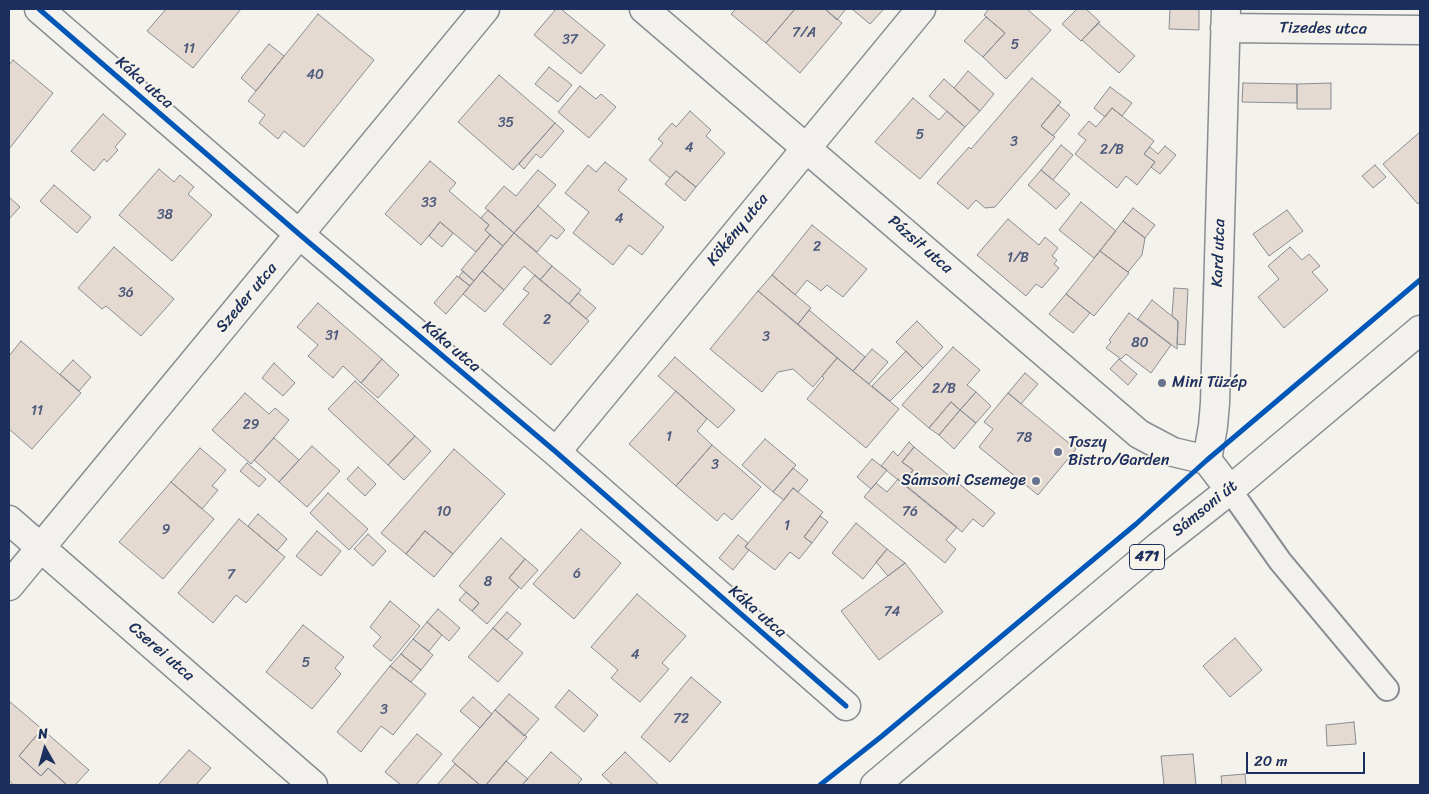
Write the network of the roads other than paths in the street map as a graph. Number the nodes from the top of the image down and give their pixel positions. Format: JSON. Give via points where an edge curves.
{"nodes":[{"id":1,"x":38,"y":9,"type":"edge"},
{"id":2,"x":485,"y":9,"type":"edge"},
{"id":3,"x":644,"y":9,"type":"edge"},
{"id":4,"x":921,"y":9,"type":"edge"},
{"id":5,"x":1226,"y":19,"type":"edge"},
{"id":6,"x":1420,"y":30,"type":"edge"},
{"id":7,"x":806,"y":147,"type":"junction"},
{"id":8,"x":299,"y":234,"type":"junction"},
{"id":9,"x":1420,"y":330,"type":"edge"},
{"id":10,"x":556,"y":452,"type":"junction"},
{"id":11,"x":1207,"y":460,"type":"junction"},
{"id":12,"x":1230,"y":490,"type":"junction"},
{"id":13,"x":9,"y":520,"type":"edge"},
{"id":14,"x":40,"y":548,"type":"junction"},
{"id":15,"x":9,"y":586,"type":"edge"},
{"id":16,"x":1387,"y":689,"type":"dead end"},
{"id":17,"x":846,"y":706,"type":"dead end"},
{"id":18,"x":313,"y":785,"type":"edge"},
{"id":19,"x":875,"y":785,"type":"edge"}],
"edges":[{"from":1,"to":8,"type":"street","name":"Káka utca"},
{"from":2,"to":8,"type":"street","name":"Szeder utca"},
{"from":3,"to":7,"type":"street","name":"Pázsit utca"},
{"from":4,"to":7,"type":"street","name":"Kökény utca"},
{"from":5,"to":6,"type":"street","name":"Tizedes utca"},
{"from":5,"to":11,"type":"street","name":"Kard utca","via":[[1215,403]]},
{"from":7,"to":10,"type":"street","name":"Kökény utca"},
{"from":7,"to":11,"type":"street","name":"Pázsit utca","via":[[1140,434],[1173,452]]},
{"from":8,"to":10,"type":"street","name":"Káka utca"},
{"from":8,"to":14,"type":"street","name":"Szeder utca"},
{"from":9,"to":12,"type":"street","name":"Sámsoni út","number":"471"},
{"from":10,"to":17,"type":"street","name":"Káka utca"},
{"from":11,"to":12,"type":"street"},
{"from":12,"to":16,"type":"lane","via":[[1280,561]]},
{"from":12,"to":19,"type":"street","name":"Sámsoni út","number":"471"},
{"from":13,"to":14,"type":"street","name":"Cserei utca"},
{"from":14,"to":15,"type":"street","name":"Szeder utca"},
{"from":14,"to":18,"type":"street","name":"Cserei utca"}]}
